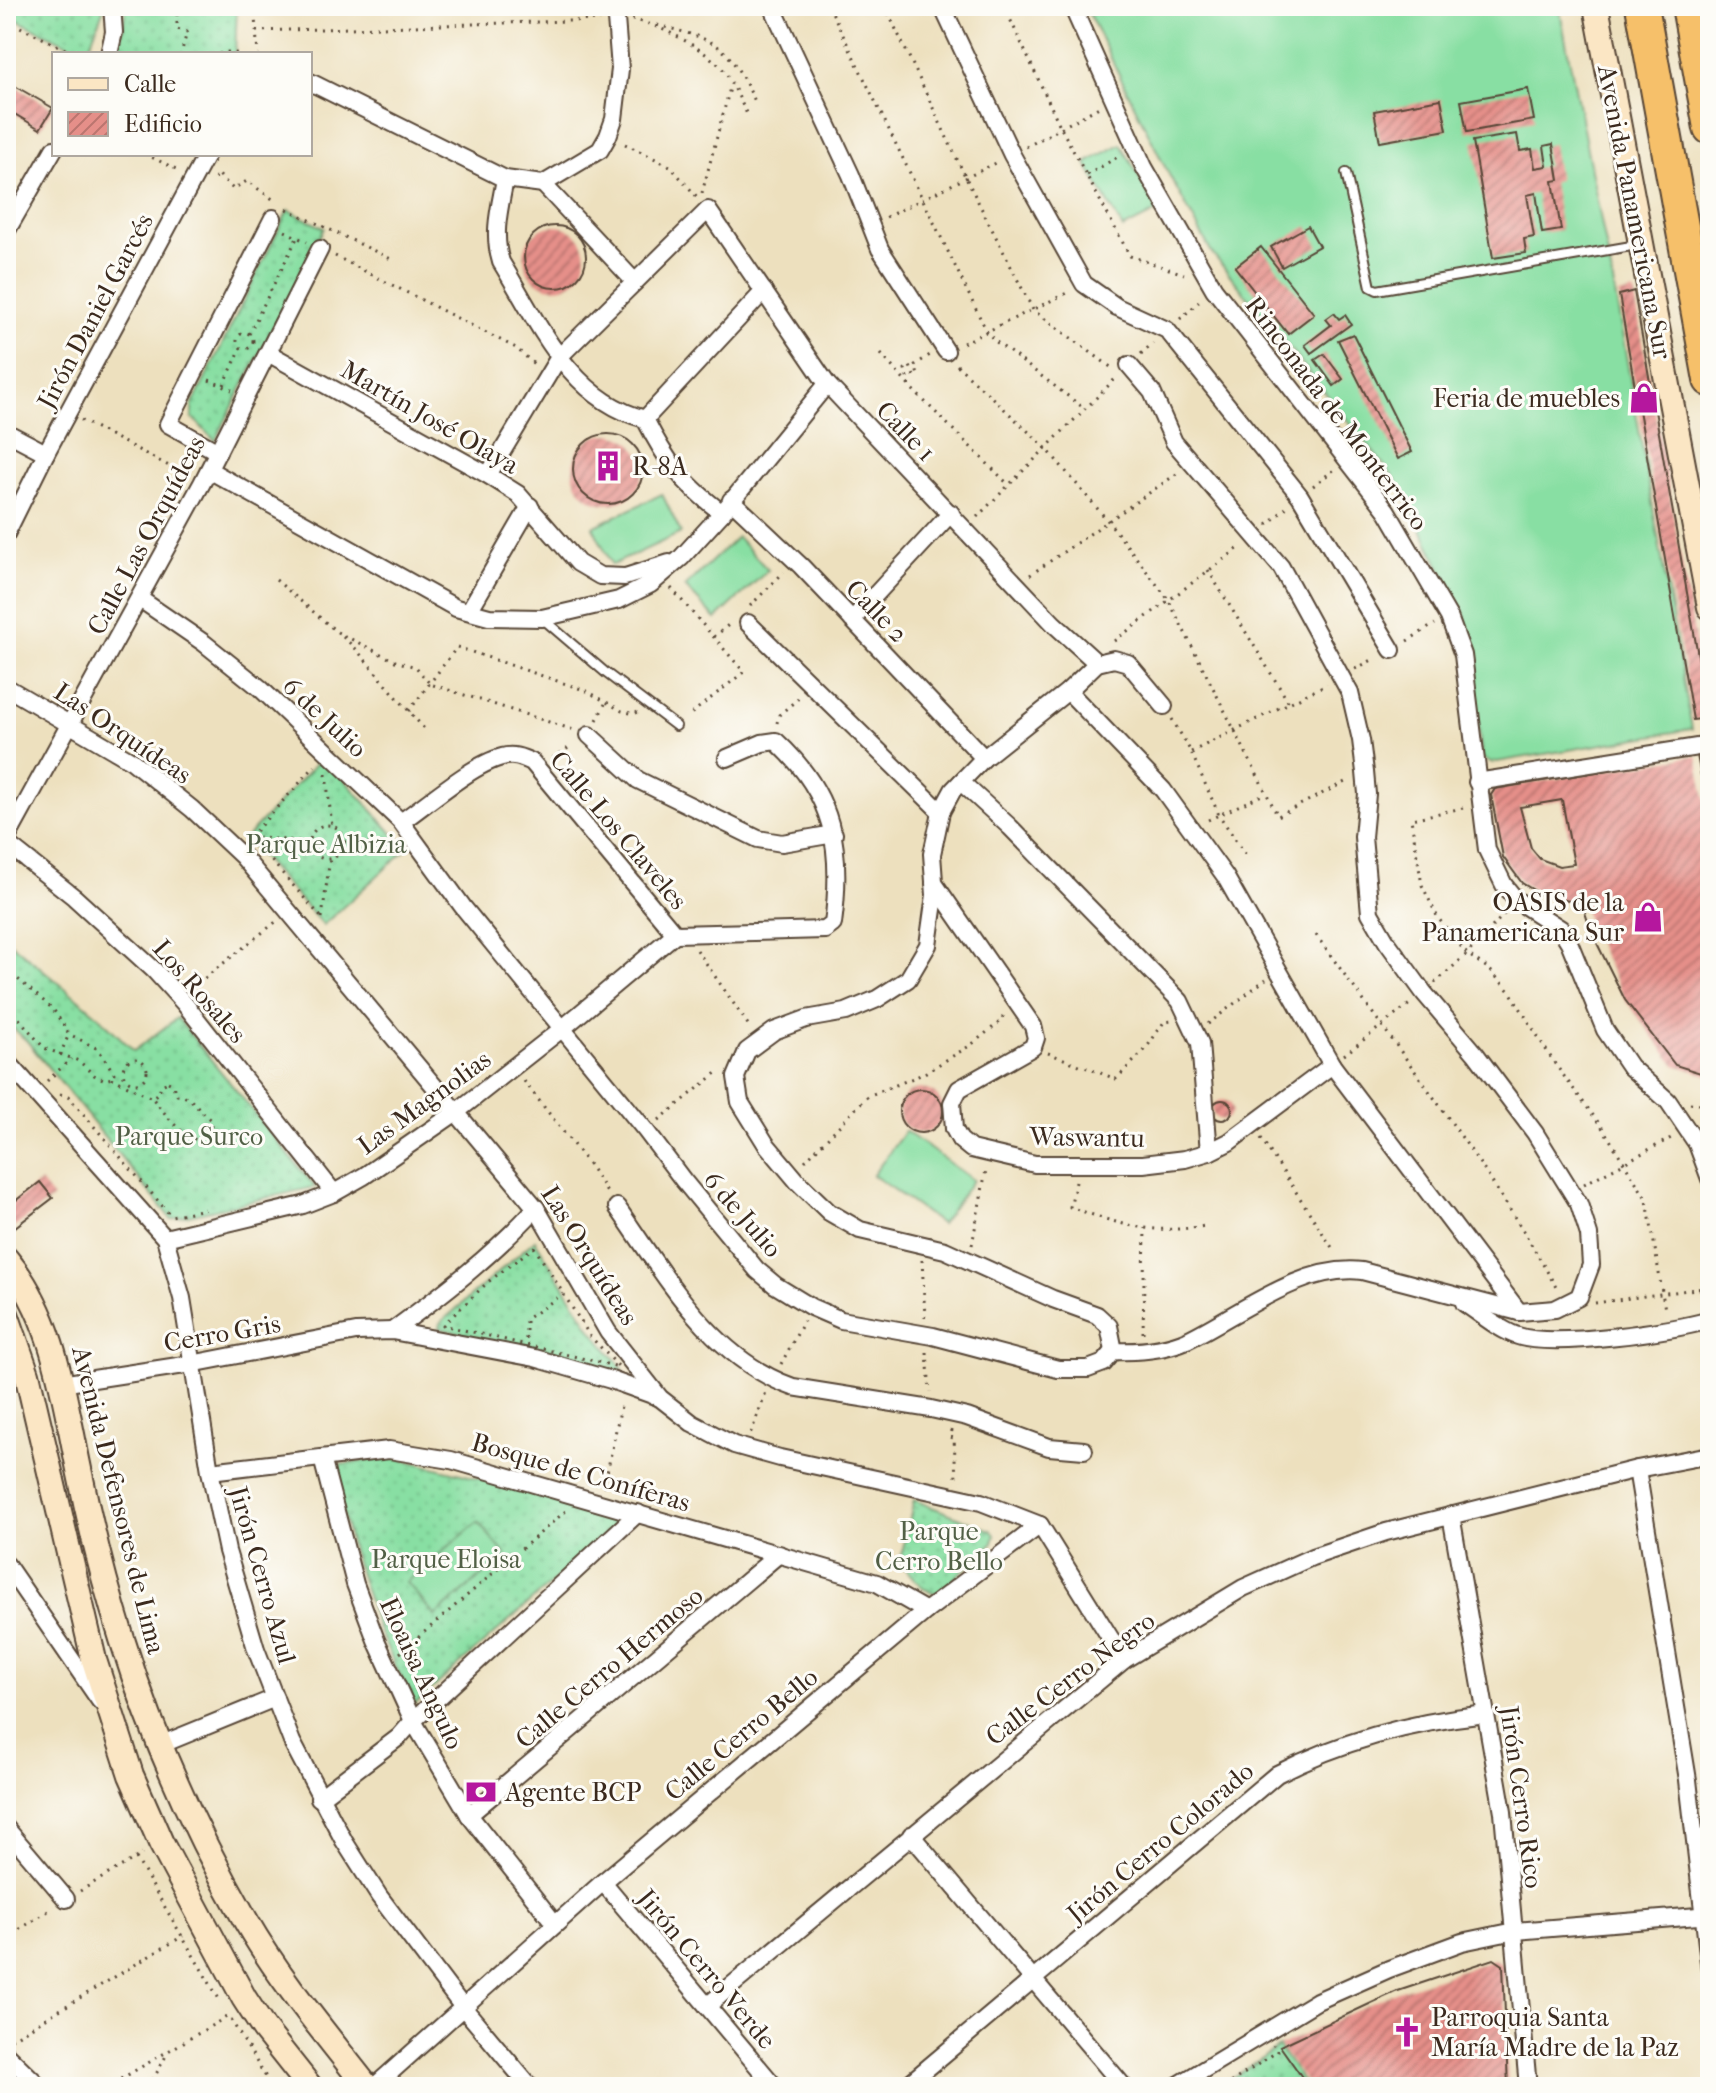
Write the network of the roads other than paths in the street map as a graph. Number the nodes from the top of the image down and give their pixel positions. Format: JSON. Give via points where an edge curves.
{"nodes":[{"id":1,"x":112,"y":6,"type":"edge"},
{"id":2,"x":772,"y":6,"type":"edge"},
{"id":3,"x":942,"y":6,"type":"edge"},
{"id":4,"x":1072,"y":6,"type":"edge"},
{"id":5,"x":1596,"y":6,"type":"edge"},
{"id":6,"x":1642,"y":6,"type":"edge"},
{"id":7,"x":1688,"y":6,"type":"edge"},
{"id":8,"x":616,"y":12,"type":"edge"},
{"id":9,"x":109,"y":52,"type":"edge"},
{"id":10,"x":312,"y":83,"type":"edge"},
{"id":11,"x":1710,"y":128,"type":"edge"},
{"id":12,"x":52,"y":152,"type":"edge"},
{"id":13,"x":206,"y":156,"type":"edge"},
{"id":14,"x":1346,"y":173,"type":"dead end"},
{"id":15,"x":505,"y":179,"type":"junction"},
{"id":16,"x":543,"y":184,"type":"junction"},
{"id":17,"x":273,"y":218,"type":"dead end"},
{"id":18,"x":6,"y":232,"type":"edge"},
{"id":19,"x":1641,"y":244,"type":"junction"},
{"id":20,"x":320,"y":249,"type":"road end"},
{"id":21,"x":635,"y":282,"type":"junction"},
{"id":22,"x":764,"y":291,"type":"junction"},
{"id":23,"x":944,"y":348,"type":"road end"},
{"id":24,"x":268,"y":353,"type":"junction"},
{"id":25,"x":559,"y":357,"type":"junction"},
{"id":26,"x":1129,"y":365,"type":"road end"},
{"id":27,"x":1710,"y":380,"type":"edge"},
{"id":28,"x":827,"y":384,"type":"junction"},
{"id":29,"x":645,"y":419,"type":"junction"},
{"id":30,"x":6,"y":432,"type":"edge"},
{"id":31,"x":218,"y":452,"type":"junction"},
{"id":32,"x":46,"y":453,"type":"junction"},
{"id":33,"x":488,"y":475,"type":"junction"},
{"id":34,"x":206,"y":477,"type":"junction"},
{"id":35,"x":530,"y":506,"type":"junction"},
{"id":36,"x":726,"y":506,"type":"junction"},
{"id":37,"x":951,"y":513,"type":"junction"},
{"id":38,"x":6,"y":534,"type":"edge"},
{"id":39,"x":681,"y":558,"type":"junction"},
{"id":40,"x":140,"y":599,"type":"junction"},
{"id":41,"x":1710,"y":607,"type":"edge"},
{"id":42,"x":469,"y":611,"type":"junction"},
{"id":43,"x":744,"y":616,"type":"road end"},
{"id":44,"x":542,"y":618,"type":"junction"},
{"id":45,"x":852,"y":620,"type":"junction"},
{"id":46,"x":1392,"y":650,"type":"dead end"},
{"id":47,"x":1097,"y":663,"type":"junction"},
{"id":48,"x":6,"y":687,"type":"edge"},
{"id":49,"x":1068,"y":691,"type":"junction"},
{"id":50,"x":1164,"y":706,"type":"road end"},
{"id":51,"x":72,"y":724,"type":"junction"},
{"id":52,"x":676,"y":726,"type":"road end"},
{"id":53,"x":589,"y":735,"type":"road end"},
{"id":54,"x":1710,"y":745,"type":"edge"},
{"id":55,"x":727,"y":758,"type":"dead end"},
{"id":56,"x":984,"y":758,"type":"junction"},
{"id":57,"x":961,"y":782,"type":"junction"},
{"id":58,"x":1477,"y":782,"type":"junction"},
{"id":59,"x":941,"y":812,"type":"junction"},
{"id":60,"x":401,"y":822,"type":"junction"},
{"id":61,"x":834,"y":834,"type":"junction"},
{"id":62,"x":6,"y":842,"type":"edge"},
{"id":63,"x":934,"y":883,"type":"junction"},
{"id":64,"x":680,"y":934,"type":"junction"},
{"id":65,"x":563,"y":1028,"type":"junction"},
{"id":66,"x":11,"y":1053,"type":"edge"},
{"id":67,"x":1332,"y":1065,"type":"junction"},
{"id":68,"x":455,"y":1113,"type":"junction"},
{"id":69,"x":1209,"y":1152,"type":"junction"},
{"id":70,"x":1710,"y":1179,"type":"edge"},
{"id":71,"x":334,"y":1193,"type":"junction"},
{"id":72,"x":617,"y":1207,"type":"road end"},
{"id":73,"x":536,"y":1208,"type":"junction"},
{"id":74,"x":165,"y":1238,"type":"junction"},
{"id":75,"x":6,"y":1259,"type":"edge"},
{"id":76,"x":1453,"y":1296,"type":"junction"},
{"id":77,"x":1519,"y":1312,"type":"junction"},
{"id":78,"x":1710,"y":1320,"type":"edge"},
{"id":79,"x":392,"y":1331,"type":"junction"},
{"id":80,"x":9,"y":1332,"type":"edge"},
{"id":81,"x":1114,"y":1351,"type":"junction"},
{"id":82,"x":191,"y":1364,"type":"junction"},
{"id":83,"x":61,"y":1384,"type":"junction"},
{"id":84,"x":660,"y":1398,"type":"junction"},
{"id":85,"x":1084,"y":1450,"type":"dead end"},
{"id":86,"x":1710,"y":1455,"type":"edge"},
{"id":87,"x":322,"y":1458,"type":"junction"},
{"id":88,"x":1637,"y":1469,"type":"junction"},
{"id":89,"x":210,"y":1471,"type":"junction"},
{"id":90,"x":638,"y":1513,"type":"junction"},
{"id":91,"x":1451,"y":1515,"type":"junction"},
{"id":92,"x":1040,"y":1525,"type":"junction"},
{"id":93,"x":779,"y":1554,"type":"junction"},
{"id":94,"x":6,"y":1564,"type":"edge"},
{"id":95,"x":926,"y":1611,"type":"junction"},
{"id":96,"x":1124,"y":1660,"type":"junction"},
{"id":97,"x":275,"y":1698,"type":"junction"},
{"id":98,"x":109,"y":1713,"type":"junction"},
{"id":99,"x":1486,"y":1714,"type":"junction"},
{"id":100,"x":413,"y":1721,"type":"junction"},
{"id":101,"x":160,"y":1745,"type":"junction"},
{"id":102,"x":319,"y":1798,"type":"junction"},
{"id":103,"x":469,"y":1815,"type":"junction"},
{"id":104,"x":6,"y":1828,"type":"edge"},
{"id":105,"x":911,"y":1835,"type":"junction"},
{"id":106,"x":603,"y":1882,"type":"junction"},
{"id":107,"x":66,"y":1899,"type":"road end"},
{"id":108,"x":1707,"y":1916,"type":"edge"},
{"id":109,"x":555,"y":1924,"type":"junction"},
{"id":110,"x":1515,"y":1931,"type":"junction"},
{"id":111,"x":1710,"y":1971,"type":"edge"},
{"id":112,"x":1034,"y":1980,"type":"junction"},
{"id":113,"x":462,"y":2006,"type":"junction"},
{"id":114,"x":707,"y":2006,"type":"junction"},
{"id":115,"x":6,"y":2054,"type":"edge"},
{"id":116,"x":40,"y":2087,"type":"edge"},
{"id":117,"x":310,"y":2087,"type":"edge"},
{"id":118,"x":367,"y":2087,"type":"edge"},
{"id":119,"x":374,"y":2087,"type":"edge"},
{"id":120,"x":530,"y":2087,"type":"edge"},
{"id":121,"x":775,"y":2087,"type":"edge"},
{"id":122,"x":905,"y":2087,"type":"edge"},
{"id":123,"x":1124,"y":2087,"type":"edge"},
{"id":124,"x":1175,"y":2087,"type":"edge"},
{"id":125,"x":1528,"y":2087,"type":"edge"}],
"edges":[{"from":1,"to":9,"type":"street"},
{"from":2,"to":23,"type":"street","via":[[880,249]]},
{"from":3,"to":46,"type":"street","via":[[1012,155],[1084,284],[1117,307],[1167,330],[1300,496]]},
{"from":4,"to":58,"type":"street","name":"Rinconada de Monterrico","via":[[1135,147],[1212,286],[1387,511],[1449,617],[1463,655]]},
{"from":5,"to":19,"type":"main road","name":"Avenida Panamericana Sur"},
{"from":6,"to":27,"type":"highway","name":"Avenida Panamericana Sur"},
{"from":7,"to":11,"type":"highway"},
{"from":8,"to":16,"type":"street","via":[[620,69],[608,136],[600,150]]},
{"from":10,"to":15,"type":"street"},
{"from":12,"to":18,"type":"street"},
{"from":13,"to":32,"type":"street","name":"Jirón Daniel Garcés"},
{"from":14,"to":19,"type":"lane","via":[[1371,287],[1377,290]]},
{"from":15,"to":16,"type":"street"},
{"from":15,"to":25,"type":"street","via":[[496,231],[498,254]]},
{"from":16,"to":21,"type":"street"},
{"from":17,"to":31,"type":"street","via":[[168,424]]},
{"from":19,"to":41,"type":"main road","name":"Avenida Panamericana Sur"},
{"from":20,"to":24,"type":"street","name":"Calle Las Orquídeas"},
{"from":21,"to":22,"type":"street","name":"Calle 1","via":[[708,210]]},
{"from":21,"to":25,"type":"street"},
{"from":22,"to":28,"type":"street","name":"Calle 1"},
{"from":22,"to":29,"type":"street"},
{"from":24,"to":31,"type":"street","name":"Calle Las Orquídeas"},
{"from":24,"to":33,"type":"street","name":"Martín José Olaya"},
{"from":25,"to":29,"type":"street","via":[[592,394]]},
{"from":25,"to":33,"type":"street"},
{"from":26,"to":77,"type":"street","via":[[1152,392],[1174,442],[1281,567],[1350,693],[1365,772],[1363,837],[1370,913],[1424,993],[1535,1133],[1579,1204],[1591,1265],[1579,1297],[1555,1309]]},
{"from":28,"to":36,"type":"street"},
{"from":28,"to":37,"type":"street","name":"Calle 1"},
{"from":29,"to":36,"type":"street","name":"Calle 2","via":[[681,479]]},
{"from":30,"to":32,"type":"street"},
{"from":31,"to":34,"type":"street","name":"Calle Las Orquídeas"},
{"from":32,"to":38,"type":"street","name":"Jirón Daniel Garcés"},
{"from":33,"to":35,"type":"street","name":"Martín José Olaya"},
{"from":34,"to":40,"type":"street","name":"Calle Las Orquídeas"},
{"from":34,"to":42,"type":"street"},
{"from":35,"to":39,"type":"street","name":"Martín José Olaya","via":[[578,563],[600,576],[625,577]]},
{"from":35,"to":42,"type":"street"},
{"from":36,"to":39,"type":"street"},
{"from":36,"to":45,"type":"street","name":"Calle 2","via":[[796,561]]},
{"from":37,"to":45,"type":"street"},
{"from":37,"to":47,"type":"street","name":"Calle 1"},
{"from":39,"to":44,"type":"street","via":[[651,584],[619,600]]},
{"from":40,"to":51,"type":"street","name":"Calle Las Orquídeas"},
{"from":40,"to":60,"type":"street","name":"6 de Julio","via":[[260,688]]},
{"from":42,"to":44,"type":"street","via":[[489,617]]},
{"from":43,"to":59,"type":"street"},
{"from":44,"to":52,"type":"lane"},
{"from":45,"to":56,"type":"street","name":"Calle 2"},
{"from":47,"to":49,"type":"street"},
{"from":47,"to":50,"type":"street","via":[[1128,663]]},
{"from":48,"to":51,"type":"street","name":"Las Orquídeas"},
{"from":49,"to":56,"type":"street"},
{"from":49,"to":67,"type":"street","via":[[1163,790],[1225,876]]},
{"from":51,"to":62,"type":"street","name":"Calle Las Orquídeas"},
{"from":51,"to":68,"type":"street","name":"Las Orquídeas","via":[[169,789],[237,852]]},
{"from":53,"to":61,"type":"street","via":[[638,780],[758,839],[782,843]]},
{"from":54,"to":58,"type":"street"},
{"from":55,"to":61,"type":"street","via":[[776,741],[800,763]]},
{"from":56,"to":57,"type":"street"},
{"from":57,"to":59,"type":"street"},
{"from":57,"to":69,"type":"street","via":[[1180,1001],[1200,1043]]},
{"from":58,"to":70,"type":"street","name":"Rinconada de Monterrico","via":[[1487,850],[1504,885],[1516,900],[1561,929],[1605,1030],[1630,1067],[1668,1101],[1697,1144]]},
{"from":59,"to":63,"type":"street","via":[[932,854]]},
{"from":60,"to":64,"type":"street","name":"Calle Los Claveles","via":[[486,763],[520,756],[532,762]]},
{"from":60,"to":65,"type":"street","name":"6 de Julio"},
{"from":61,"to":64,"type":"street","via":[[837,899],[830,928]]},
{"from":62,"to":71,"type":"street","name":"Los Rosales","via":[[118,937],[179,998]]},
{"from":63,"to":69,"type":"street","name":"Waswantu","via":[[1033,1026],[1036,1038],[1033,1047],[959,1089],[952,1103],[960,1140],[971,1149],[1035,1164],[1143,1164]]},
{"from":63,"to":81,"type":"street","via":[[928,945],[908,979],[877,999],[774,1031],[753,1046],[736,1077],[740,1102],[766,1144],[829,1212],[860,1230],[945,1250],[1097,1315],[1109,1326]]},
{"from":64,"to":65,"type":"street","name":"Las Magnolias"},
{"from":65,"to":68,"type":"street","name":"Las Magnolias"},
{"from":65,"to":81,"type":"street","name":"6 de Julio","via":[[757,1270],[811,1307],[841,1320],[933,1336],[1058,1369],[1088,1369],[1104,1363]]},
{"from":66,"to":74,"type":"street","name":"Jirón Cerro Azul"},
{"from":67,"to":69,"type":"street","name":"Waswantu"},
{"from":67,"to":77,"type":"street"},
{"from":68,"to":71,"type":"street","name":"Las Magnolias"},
{"from":68,"to":73,"type":"street","name":"Las Orquídeas"},
{"from":71,"to":74,"type":"street","name":"Las Magnolias"},
{"from":72,"to":85,"type":"street","via":[[718,1342],[773,1380],[952,1414],[1049,1447]]},
{"from":73,"to":79,"type":"street","via":[[509,1237]]},
{"from":73,"to":84,"type":"street","name":"Las Orquídeas","via":[[608,1332]]},
{"from":74,"to":82,"type":"street","name":"Jirón Cerro Azul","via":[[182,1298]]},
{"from":75,"to":83,"type":"main road","name":"Avenida Defensores de Lima","via":[[42,1314]]},
{"from":76,"to":77,"type":"street"},
{"from":76,"to":78,"type":"street","via":[[1514,1335],[1539,1342],[1668,1330]]},
{"from":76,"to":81,"type":"street","via":[[1346,1269],[1283,1287],[1184,1341],[1143,1352]]},
{"from":79,"to":82,"type":"street","name":"Cerro Gris","via":[[356,1332]]},
{"from":79,"to":84,"type":"street","name":"Cerro Gris","via":[[535,1358]]},
{"from":80,"to":98,"type":"main road","via":[[27,1374]]},
{"from":82,"to":83,"type":"street","name":"Cerro Gris"},
{"from":82,"to":89,"type":"street","name":"Jirón Cerro Azul"},
{"from":83,"to":101,"type":"main road","name":"Avenida Defensores de Lima","via":[[122,1639]]},
{"from":84,"to":92,"type":"street","name":"Las Orquídeas","via":[[734,1445],[957,1497]]},
{"from":86,"to":88,"type":"street","name":"Calle Cerro Negro"},
{"from":87,"to":89,"type":"street","name":"Bosque de Coníferas"},
{"from":87,"to":90,"type":"street","name":"Bosque de Coníferas","via":[[389,1450],[451,1460]]},
{"from":87,"to":100,"type":"street","name":"Eloaisa Angulo","via":[[355,1584]]},
{"from":88,"to":91,"type":"street","name":"Calle Cerro Negro"},
{"from":88,"to":108,"type":"street"},
{"from":89,"to":97,"type":"street","name":"Jirón Cerro Azul","via":[[240,1598]]},
{"from":90,"to":93,"type":"street","name":"Bosque de Coníferas"},
{"from":90,"to":100,"type":"street"},
{"from":91,"to":96,"type":"street","name":"Calle Cerro Negro","via":[[1312,1557],[1243,1588]]},
{"from":91,"to":99,"type":"street","name":"Jirón Cerro Rico"},
{"from":92,"to":95,"type":"street","name":"Calle Cerro Bello"},
{"from":92,"to":96,"type":"street"},
{"from":93,"to":95,"type":"street","name":"Bosque de Coníferas","via":[[877,1583]]},
{"from":93,"to":103,"type":"street","name":"Calle Cerro Hermoso"},
{"from":94,"to":98,"type":"street"},
{"from":95,"to":106,"type":"street","name":"Calle Cerro Bello"},
{"from":96,"to":105,"type":"street","name":"Calle Cerro Negro"},
{"from":97,"to":101,"type":"street"},
{"from":97,"to":102,"type":"street","name":"Jirón Cerro Azul"},
{"from":98,"to":117,"type":"main road","via":[[161,1843],[203,1924],[231,2006],[264,2029]]},
{"from":99,"to":110,"type":"street","name":"Jirón Cerro Rico"},
{"from":99,"to":112,"type":"street","name":"Jirón Cerro Colorado","via":[[1411,1725],[1354,1741],[1277,1774]]},
{"from":100,"to":102,"type":"street"},
{"from":100,"to":103,"type":"street","name":"Eloaisa Angulo"},
{"from":101,"to":118,"type":"main road","name":"Avenida Defensores de Lima","via":[[246,1922]]},
{"from":102,"to":113,"type":"street","name":"Jirón Cerro Azul","via":[[379,1896]]},
{"from":103,"to":109,"type":"street","name":"Eloaisa Angulo"},
{"from":104,"to":107,"type":"street"},
{"from":105,"to":112,"type":"street"},
{"from":105,"to":114,"type":"street","name":"Calle Cerro Negro"},
{"from":106,"to":109,"type":"street","name":"Calle Cerro Bello"},
{"from":106,"to":114,"type":"street","name":"Jirón Cerro Verde"},
{"from":108,"to":110,"type":"street"},
{"from":108,"to":111,"type":"street"},
{"from":109,"to":113,"type":"street","name":"Calle Cerro Bello"},
{"from":110,"to":124,"type":"street","via":[[1462,1942],[1317,2001]]},
{"from":110,"to":125,"type":"street","name":"Jirón Cerro Rico"},
{"from":112,"to":122,"type":"street","name":"Jirón Cerro Colorado"},
{"from":112,"to":123,"type":"street"},
{"from":113,"to":119,"type":"street","name":"Calle Cerro Bello"},
{"from":113,"to":120,"type":"street","name":"Jirón Cerro Azul"},
{"from":114,"to":121,"type":"street","name":"Jirón Cerro Verde"},
{"from":115,"to":116,"type":"street"}]}
